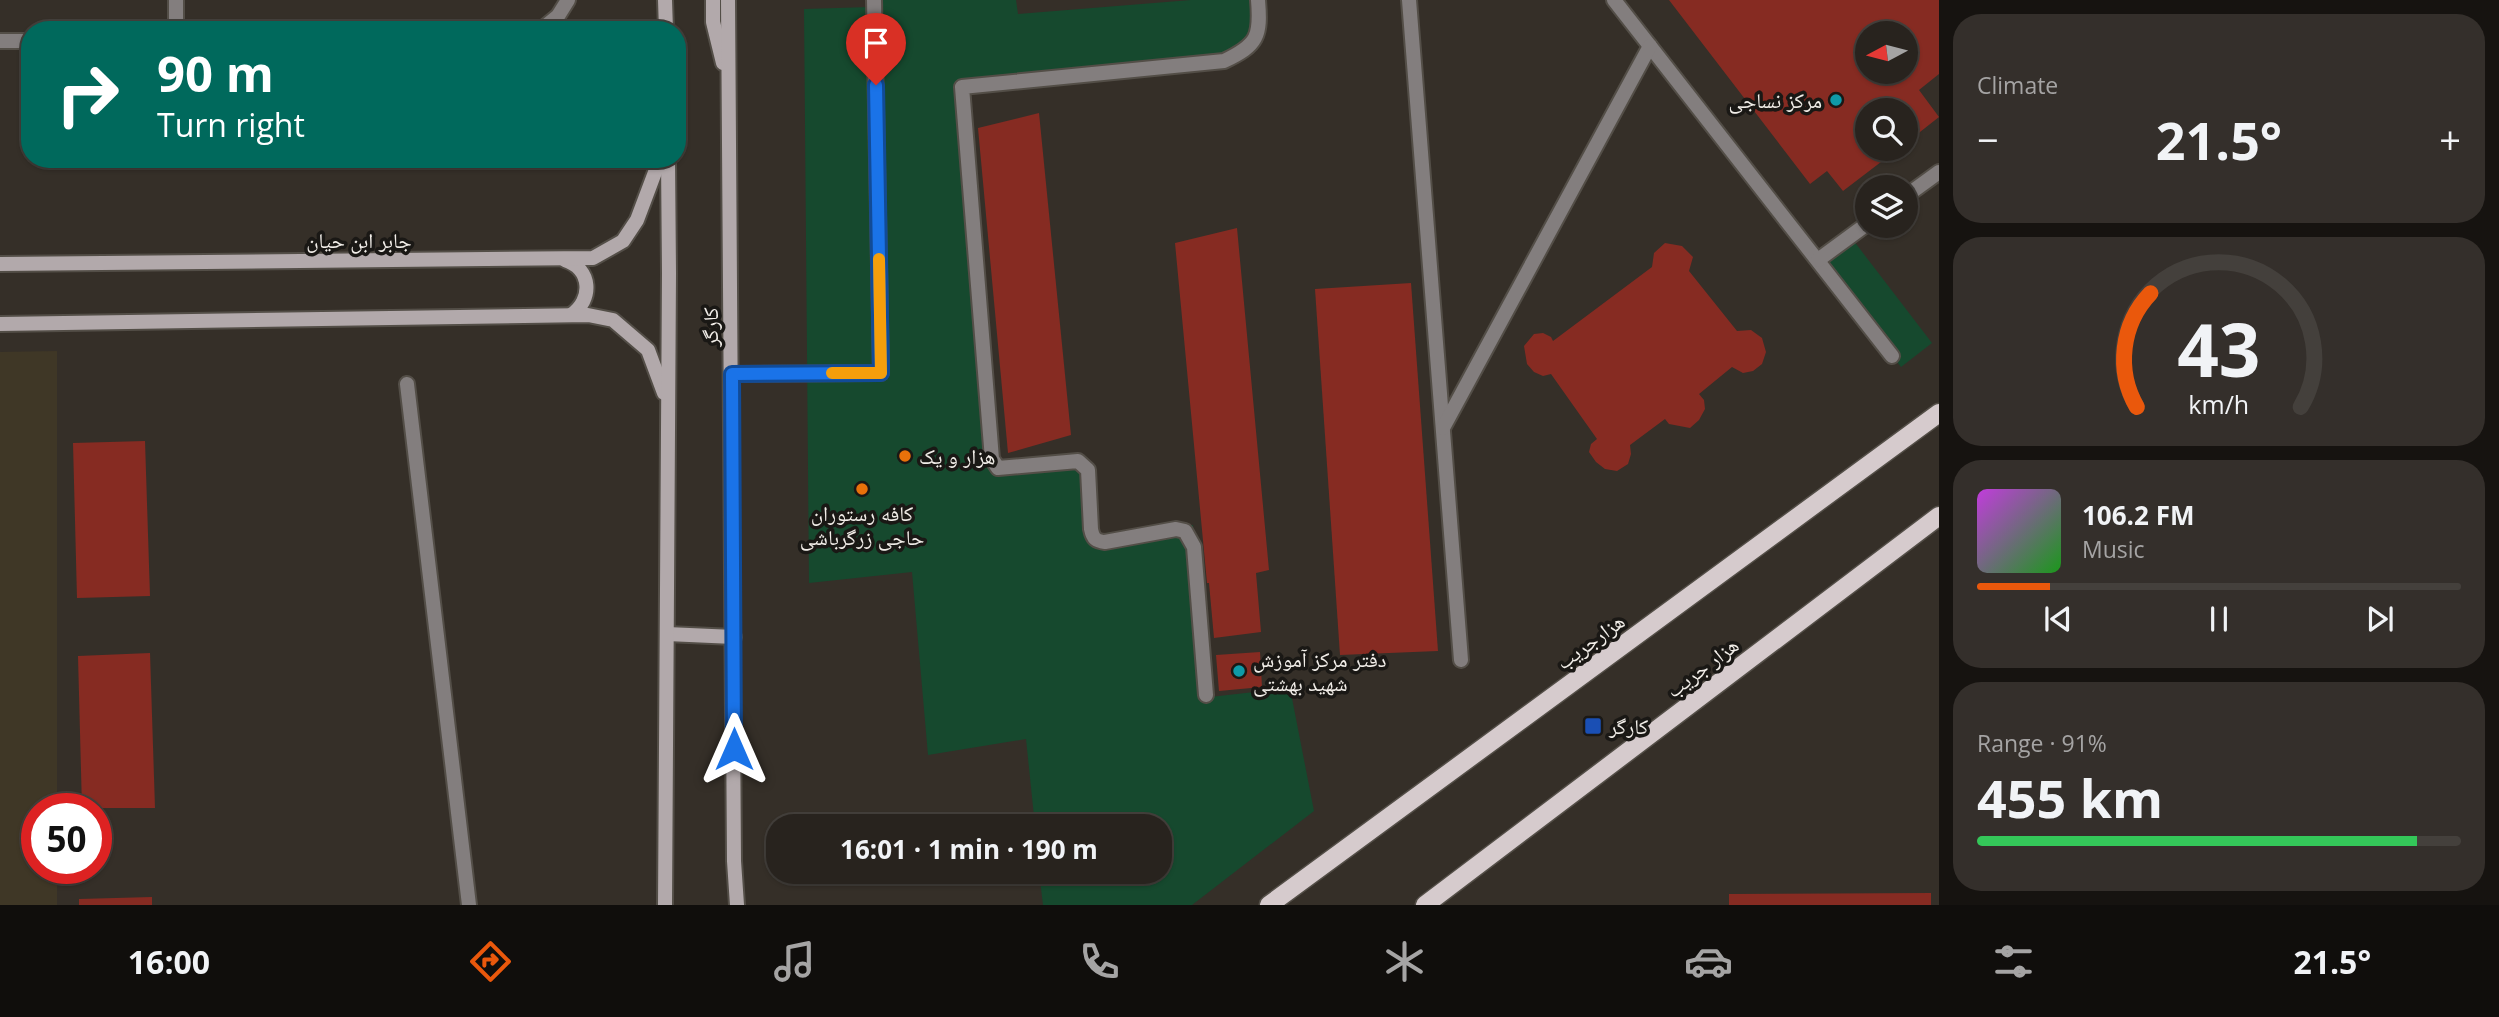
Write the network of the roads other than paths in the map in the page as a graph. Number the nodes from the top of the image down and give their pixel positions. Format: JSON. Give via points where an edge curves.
{"nodes":[{"id":1,"x":176,"y":0,"type":"edge"},
{"id":2,"x":568,"y":0,"type":"edge"},
{"id":3,"x":665,"y":0,"type":"edge"},
{"id":4,"x":713,"y":0,"type":"edge"},
{"id":5,"x":728,"y":0,"type":"edge"},
{"id":6,"x":874,"y":0,"type":"edge"},
{"id":7,"x":1258,"y":0,"type":"edge"},
{"id":8,"x":1409,"y":0,"type":"edge"},
{"id":9,"x":1614,"y":0,"type":"edge"},
{"id":10,"x":176,"y":21,"type":"edge"},
{"id":11,"x":552,"y":21,"type":"edge"},
{"id":12,"x":666,"y":21,"type":"edge"},
{"id":13,"x":3,"y":38,"type":"edge"},
{"id":14,"x":21,"y":40,"type":"edge"},
{"id":15,"x":1650,"y":46,"type":"junction"},
{"id":16,"x":729,"y":92,"type":"junction"},
{"id":17,"x":657,"y":168,"type":"edge"},
{"id":18,"x":667,"y":168,"type":"edge"},
{"id":19,"x":1939,"y":172,"type":"edge"},
{"id":20,"x":1918,"y":187,"type":"edge"},
{"id":21,"x":1855,"y":233,"type":"edge"},
{"id":22,"x":561,"y":260,"type":"junction"},
{"id":23,"x":1818,"y":260,"type":"junction"},
{"id":24,"x":0,"y":264,"type":"edge"},
{"id":25,"x":571,"y":315,"type":"junction"},
{"id":26,"x":0,"y":324,"type":"edge"},
{"id":27,"x":1892,"y":356,"type":"dead end"},
{"id":28,"x":732,"y":374,"type":"junction"},
{"id":29,"x":407,"y":384,"type":"dead end"},
{"id":30,"x":668,"y":403,"type":"junction"},
{"id":31,"x":1939,"y":413,"type":"edge"},
{"id":32,"x":1443,"y":428,"type":"junction"},
{"id":33,"x":1939,"y":516,"type":"edge"},
{"id":34,"x":667,"y":634,"type":"junction"},
{"id":35,"x":734,"y":637,"type":"junction"},
{"id":36,"x":1461,"y":660,"type":"dead end"},
{"id":37,"x":1206,"y":695,"type":"dead end"},
{"id":38,"x":469,"y":905,"type":"edge"},
{"id":39,"x":665,"y":905,"type":"edge"},
{"id":40,"x":737,"y":905,"type":"edge"},
{"id":41,"x":1269,"y":905,"type":"edge"},
{"id":42,"x":1425,"y":905,"type":"edge"}],
"edges":[{"from":1,"to":10,"type":"lane"},
{"from":2,"to":11,"type":"lane"},
{"from":3,"to":12,"type":"main road"},
{"from":4,"to":16,"type":"main road","via":[[713,22]]},
{"from":5,"to":16,"type":"main road","name":"کارگر"},
{"from":6,"to":28,"type":"lane","via":[[881,373]]},
{"from":7,"to":37,"type":"lane","via":[[1256,38],[1224,61],[962,86],[992,459],[998,468],[1083,463],[1088,470],[1091,530],[1097,541],[1185,531],[1194,547]]},
{"from":8,"to":32,"type":"lane"},
{"from":9,"to":15,"type":"lane"},
{"from":13,"to":14,"type":"lane"},
{"from":15,"to":23,"type":"lane"},
{"from":15,"to":32,"type":"lane"},
{"from":16,"to":28,"type":"main road","name":"کارگر"},
{"from":17,"to":22,"type":"main road","name":"جابر ابن حیان","via":[[638,220],[623,241],[593,258]]},
{"from":18,"to":30,"type":"main road","name":"کارگر"},
{"from":19,"to":20,"type":"lane"},
{"from":21,"to":23,"type":"lane"},
{"from":22,"to":24,"type":"main road","name":"جابر ابن حیان"},
{"from":22,"to":25,"type":"main road","via":[[574,264],[586,280],[582,307]]},
{"from":23,"to":27,"type":"lane"},
{"from":25,"to":26,"type":"main road"},
{"from":25,"to":30,"type":"main road","via":[[613,320],[629,332],[648,350]]},
{"from":28,"to":35,"type":"main road","name":"کارگر"},
{"from":29,"to":38,"type":"lane"},
{"from":30,"to":34,"type":"main road","name":"کارگر"},
{"from":31,"to":41,"type":"main road","name":"هزارجریب"},
{"from":32,"to":36,"type":"lane"},
{"from":33,"to":42,"type":"main road","name":"هزار جریب"},
{"from":34,"to":35,"type":"main road"},
{"from":34,"to":39,"type":"main road","name":"کارگر"},
{"from":35,"to":40,"type":"main road","name":"کارگر"}]}
